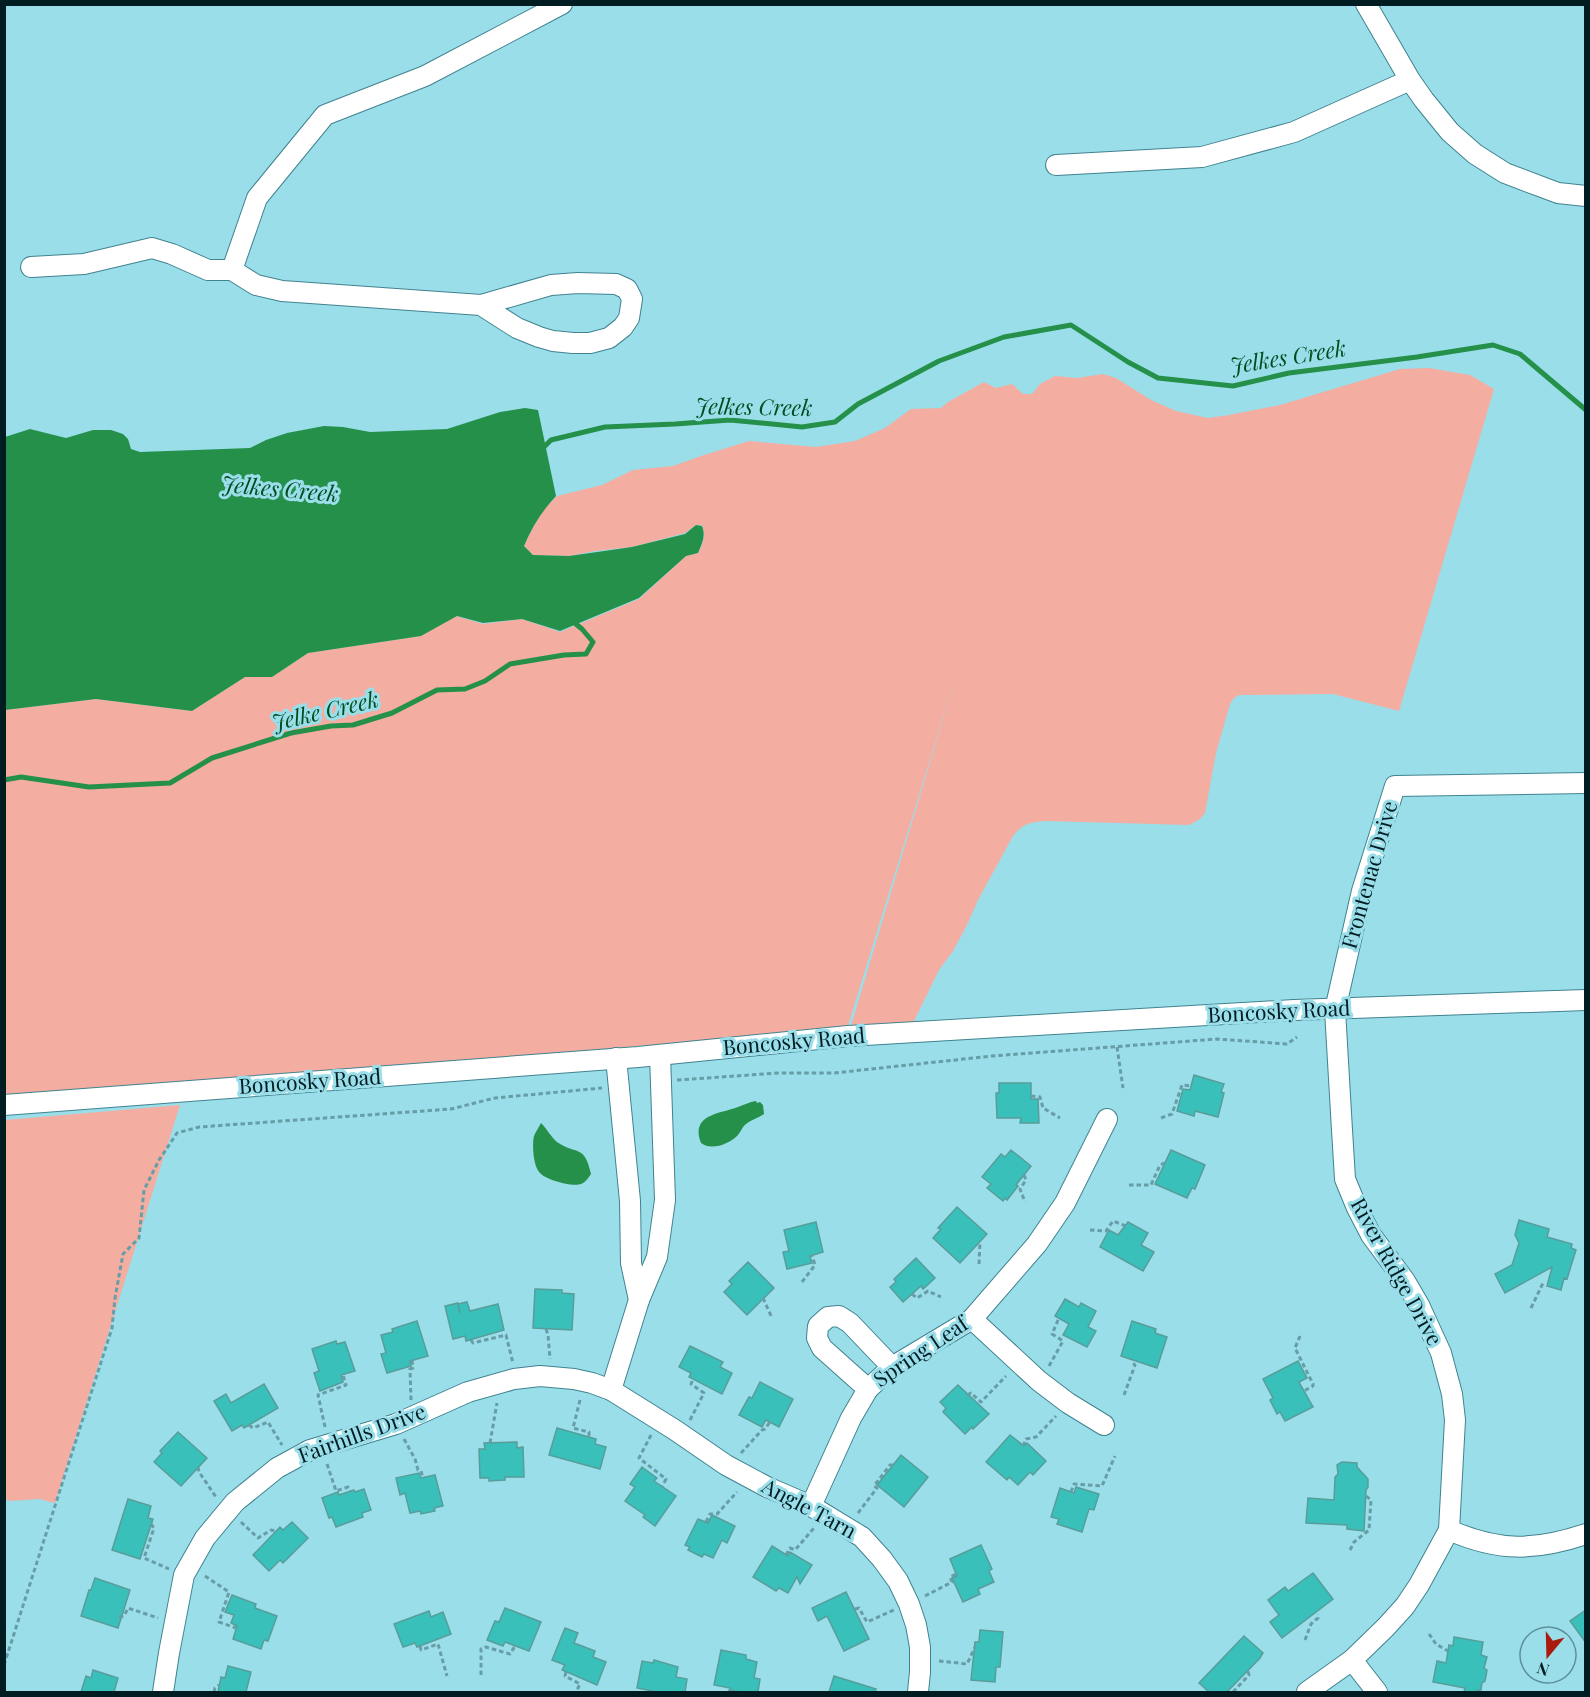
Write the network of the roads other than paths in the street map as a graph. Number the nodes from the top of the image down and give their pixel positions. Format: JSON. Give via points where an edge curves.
{"nodes":[{"id":1,"x":562,"y":4,"type":"edge"},
{"id":2,"x":1366,"y":4,"type":"edge"},
{"id":3,"x":1410,"y":80,"type":"junction"},
{"id":4,"x":1056,"y":165,"type":"dead end"},
{"id":5,"x":1586,"y":196,"type":"edge"},
{"id":6,"x":31,"y":267,"type":"dead end"},
{"id":7,"x":232,"y":270,"type":"junction"},
{"id":8,"x":481,"y":305,"type":"junction"},
{"id":9,"x":1586,"y":783,"type":"edge"},
{"id":10,"x":1586,"y":1000,"type":"edge"},
{"id":11,"x":1335,"y":1010,"type":"junction"},
{"id":12,"x":660,"y":1054,"type":"junction"},
{"id":13,"x":616,"y":1058,"type":"junction"},
{"id":14,"x":4,"y":1105,"type":"edge"},
{"id":15,"x":1107,"y":1119,"type":"dead end"},
{"id":16,"x":639,"y":1300,"type":"junction"},
{"id":17,"x":972,"y":1319,"type":"junction"},
{"id":18,"x":892,"y":1367,"type":"junction"},
{"id":19,"x":868,"y":1389,"type":"junction"},
{"id":20,"x":611,"y":1390,"type":"junction"},
{"id":21,"x":1104,"y":1425,"type":"dead end"},
{"id":22,"x":811,"y":1506,"type":"junction"},
{"id":23,"x":1449,"y":1530,"type":"junction"},
{"id":24,"x":1586,"y":1534,"type":"edge"},
{"id":25,"x":1352,"y":1660,"type":"junction"},
{"id":26,"x":163,"y":1692,"type":"edge"},
{"id":27,"x":918,"y":1692,"type":"edge"},
{"id":28,"x":1307,"y":1692,"type":"edge"},
{"id":29,"x":1377,"y":1692,"type":"edge"}],
"edges":[{"from":1,"to":7,"type":"street","via":[[425,76],[325,115],[256,198]]},
{"from":2,"to":3,"type":"street"},
{"from":3,"to":4,"type":"street","via":[[1294,132],[1202,157]]},
{"from":3,"to":5,"type":"street","via":[[1450,132],[1475,154],[1505,173],[1542,188]]},
{"from":6,"to":7,"type":"street","via":[[84,264],[152,248],[208,270]]},
{"from":7,"to":8,"type":"street","via":[[256,285],[282,291]]},
{"from":8,"to":8,"type":"street","via":[[539,337],[590,343],[609,338],[623,327],[632,299],[627,290],[616,284],[578,283],[551,285]]},
{"from":9,"to":11,"type":"street","name":"Frontenac Drive","via":[[1395,786],[1362,891]]},
{"from":10,"to":11,"type":"street","name":"Boncosky Road"},
{"from":11,"to":12,"type":"street","name":"Boncosky Road","via":[[848,1036]]},
{"from":11,"to":23,"type":"street","name":"River Ridge Drive","via":[[1345,1179],[1371,1234],[1419,1305],[1441,1353],[1452,1395],[1455,1420]]},
{"from":12,"to":13,"type":"street","name":"Boncosky Road"},
{"from":12,"to":16,"type":"street","via":[[666,1200],[657,1257]]},
{"from":13,"to":14,"type":"street","name":"Boncosky Road"},
{"from":13,"to":16,"type":"street","via":[[630,1201],[631,1263]]},
{"from":15,"to":17,"type":"street","name":"Spring Leaf","via":[[1065,1203],[1037,1244]]},
{"from":16,"to":20,"type":"street"},
{"from":17,"to":18,"type":"street","name":"Spring Leaf"},
{"from":17,"to":21,"type":"street","via":[[1039,1381]]},
{"from":18,"to":19,"type":"street","name":"Spring Leaf"},
{"from":18,"to":19,"type":"street","via":[[839,1316],[828,1317],[818,1326],[817,1338],[822,1348]]},
{"from":19,"to":22,"type":"street","name":"Spring Leaf"},
{"from":20,"to":22,"type":"street","name":"Angle Tarn","via":[[726,1465]]},
{"from":20,"to":26,"type":"street","name":"Fairhills Drive","via":[[557,1377],[514,1380],[468,1392],[396,1424],[310,1449],[277,1468],[235,1502],[205,1538],[184,1575]]},
{"from":22,"to":27,"type":"street","name":"Angle Tarn","via":[[862,1537],[898,1581],[916,1625],[920,1647]]},
{"from":23,"to":24,"type":"street","via":[[1501,1547],[1528,1547]]},
{"from":23,"to":25,"type":"street","name":"River Ridge Drive","via":[[1405,1605]]},
{"from":25,"to":28,"type":"street","name":"River Ridge Drive"},
{"from":25,"to":29,"type":"street"}]}
